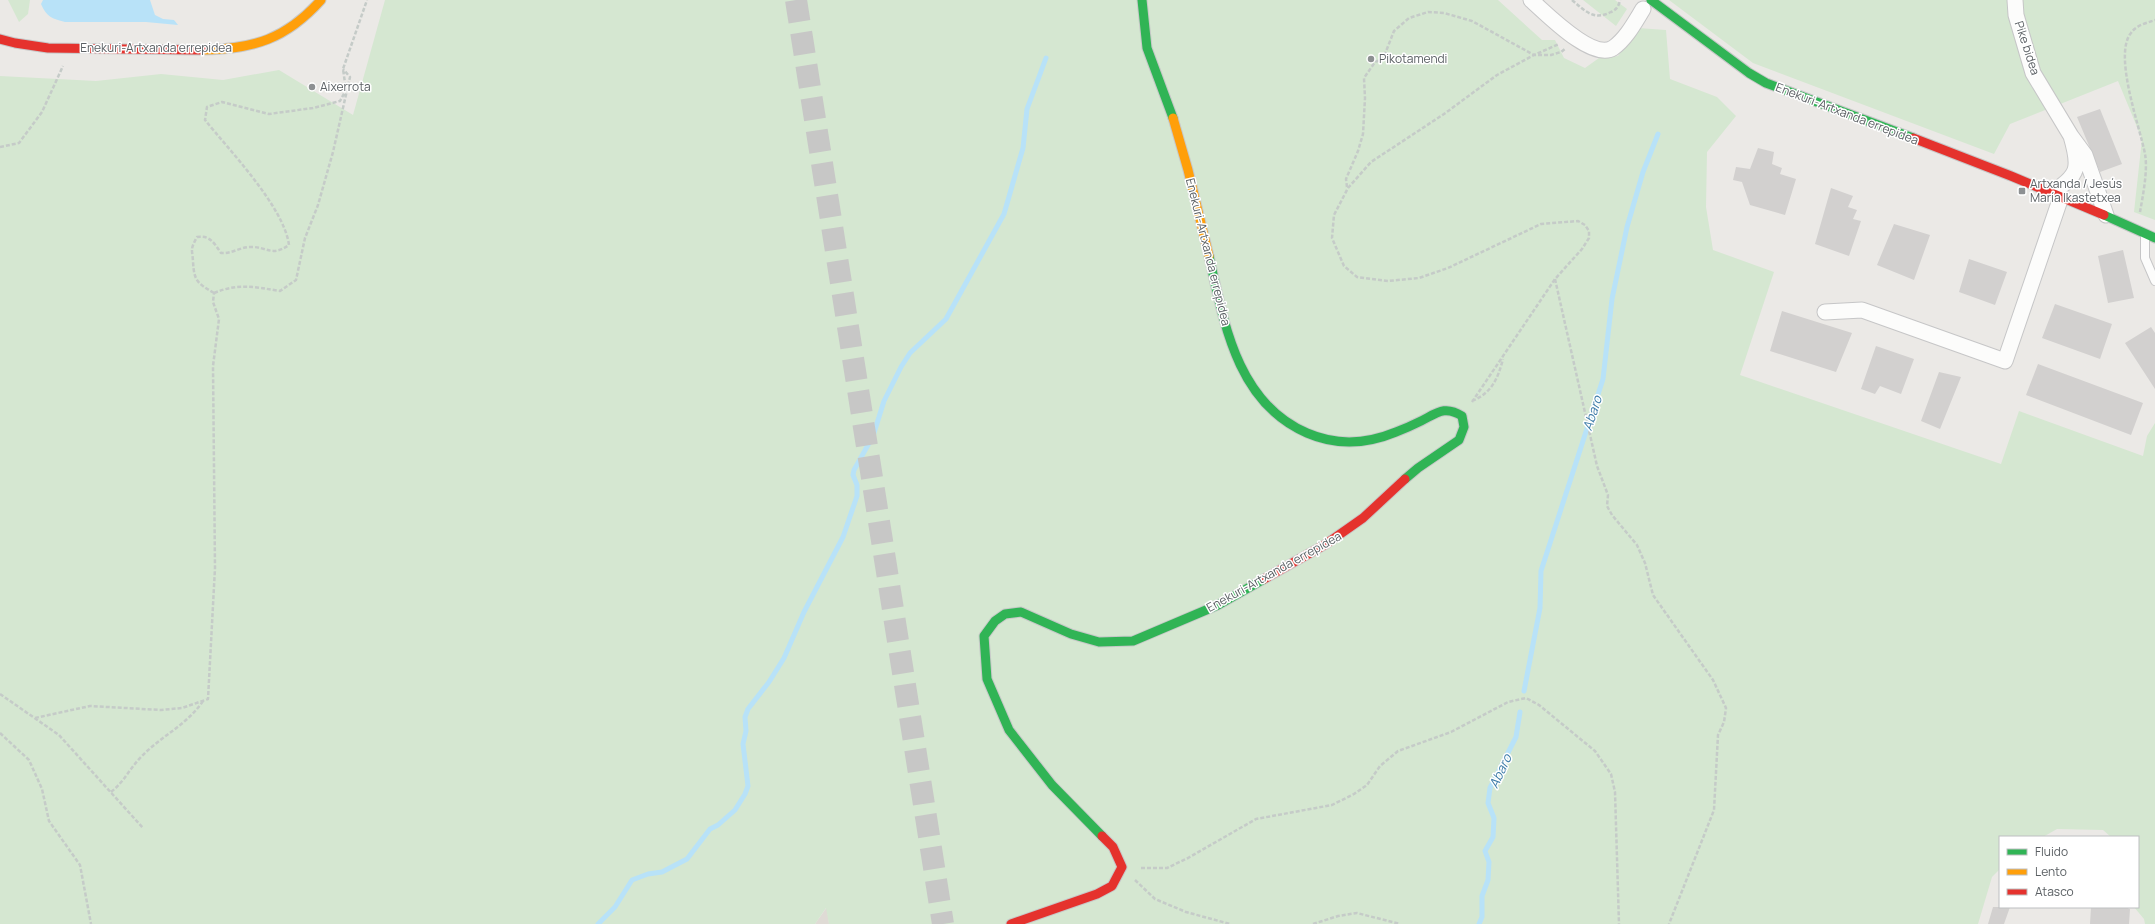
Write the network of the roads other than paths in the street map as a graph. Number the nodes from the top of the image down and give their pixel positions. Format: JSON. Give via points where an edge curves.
{"nodes":[{"id":1,"x":322,"y":0,"type":"edge"},
{"id":2,"x":1142,"y":0,"type":"edge"},
{"id":3,"x":1531,"y":0,"type":"edge"},
{"id":4,"x":2015,"y":0,"type":"edge"},
{"id":5,"x":1648,"y":3,"type":"edge"},
{"id":6,"x":0,"y":39,"type":"edge"},
{"id":7,"x":2071,"y":136,"type":"junction"},
{"id":8,"x":2056,"y":195,"type":"junction"},
{"id":9,"x":2106,"y":216,"type":"junction"},
{"id":10,"x":2141,"y":232,"type":"junction"},
{"id":11,"x":2155,"y":238,"type":"edge"},
{"id":12,"x":2155,"y":281,"type":"edge"},
{"id":13,"x":1825,"y":312,"type":"dead end"},
{"id":14,"x":1011,"y":924,"type":"edge"}],
"edges":[{"from":1,"to":6,"type":"street","name":"Enekuri-Artxanda errepidea","via":[[295,26],[280,35],[246,46],[203,50],[56,48],[12,44]]},
{"from":2,"to":14,"type":"street","name":"Enekuri-Artxanda errepidea","via":[[1142,25],[1147,49],[1179,138],[1224,320],[1249,382],[1266,406],[1285,422],[1310,434],[1324,440],[1346,443],[1372,442],[1393,435],[1439,410],[1450,409],[1462,416],[1464,427],[1459,440],[1418,468],[1363,518],[1326,544],[1218,605],[1133,641],[1099,642],[1072,634],[1021,612],[1006,614],[995,622],[984,636],[987,679],[1009,730],[1052,785],[1113,847],[1122,867],[1112,886],[1098,894]]},
{"from":3,"to":5,"type":"street","name":"Enekuri-Artxanda errepidea","via":[[1570,39],[1603,50],[1612,49],[1628,33]]},
{"from":4,"to":7,"type":"street","name":"Pike bidea","via":[[2016,15],[2033,73]]},
{"from":5,"to":8,"type":"street","name":"Enekuri-Artxanda errepidea","via":[[1766,83]]},
{"from":7,"to":8,"type":"street","name":"Pike bidea","via":[[2077,157],[2076,171]]},
{"from":7,"to":9,"type":"street","name":"Pike bidea","via":[[2085,155]]},
{"from":8,"to":9,"type":"street","name":"Enekuri-Artxanda errepidea"},
{"from":8,"to":13,"type":"street","via":[[2005,361],[1862,310]]},
{"from":9,"to":10,"type":"street","name":"Enekuri-Artxanda errepidea"},
{"from":10,"to":11,"type":"street","name":"Enekuri-Artxanda errepidea"},
{"from":10,"to":12,"type":"lane","via":[[2145,258]]}]}
